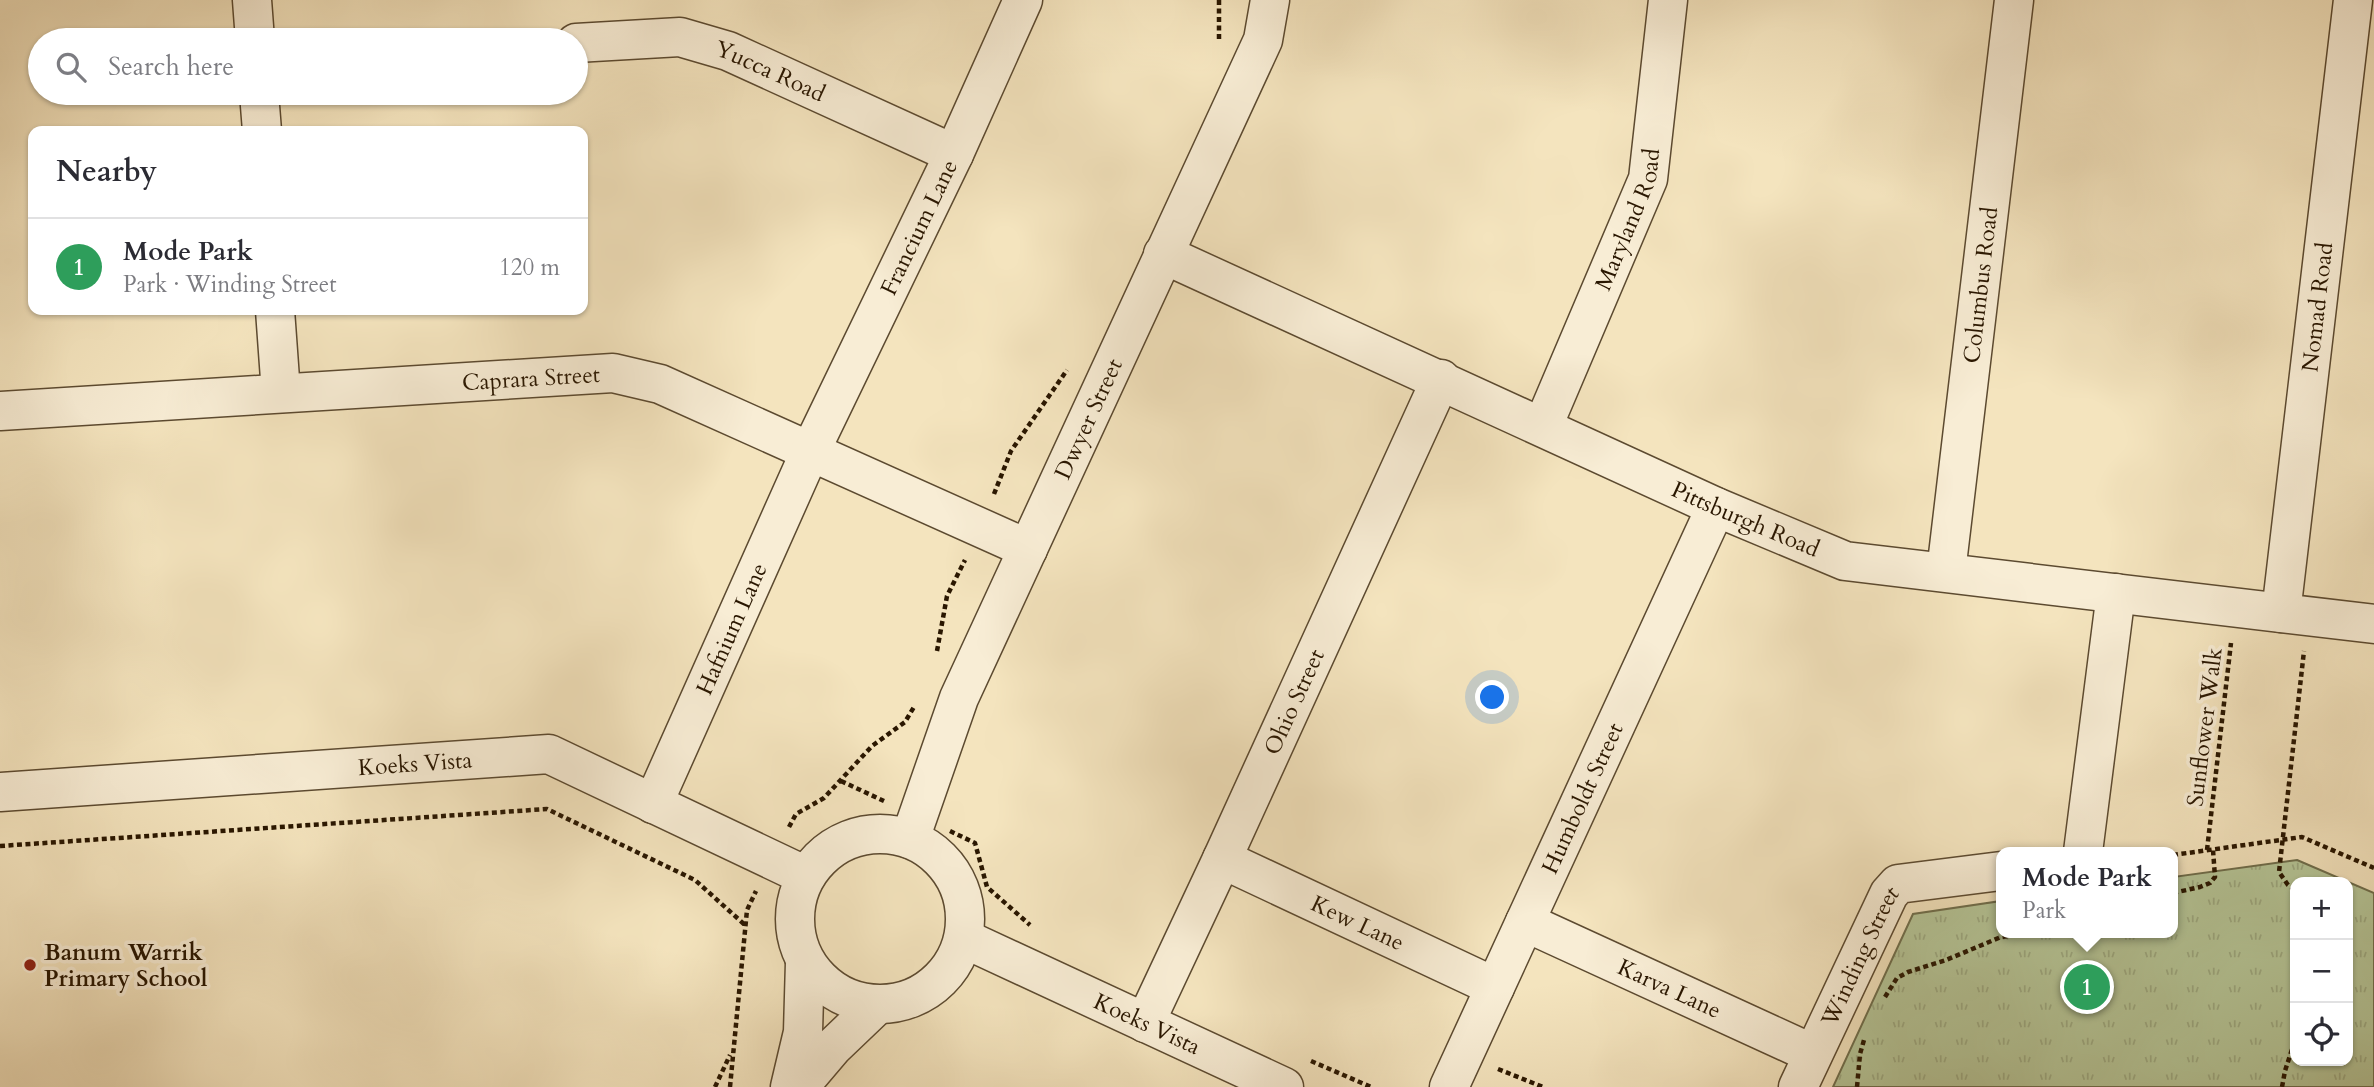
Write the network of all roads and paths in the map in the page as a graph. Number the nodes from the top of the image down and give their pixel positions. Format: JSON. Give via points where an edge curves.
{"nodes":[{"id":1,"x":253,"y":0,"type":"edge"},
{"id":2,"x":1023,"y":0,"type":"edge"},
{"id":3,"x":1219,"y":0,"type":"edge"},
{"id":4,"x":1270,"y":0,"type":"edge"},
{"id":5,"x":1668,"y":0,"type":"edge"},
{"id":6,"x":2014,"y":0,"type":"edge"},
{"id":7,"x":2353,"y":0,"type":"edge"},
{"id":8,"x":254,"y":28,"type":"edge"},
{"id":9,"x":588,"y":42,"type":"edge"},
{"id":10,"x":1216,"y":49,"type":"dead end"},
{"id":11,"x":260,"y":105,"type":"edge"},
{"id":12,"x":262,"y":126,"type":"edge"},
{"id":13,"x":954,"y":154,"type":"junction"},
{"id":14,"x":1163,"y":254,"type":"junction"},
{"id":15,"x":275,"y":315,"type":"edge"},
{"id":16,"x":1071,"y":364,"type":"dead end"},
{"id":17,"x":1441,"y":379,"type":"junction"},
{"id":18,"x":281,"y":393,"type":"junction"},
{"id":19,"x":0,"y":411,"type":"edge"},
{"id":20,"x":1543,"y":426,"type":"junction"},
{"id":21,"x":810,"y":452,"type":"junction"},
{"id":22,"x":1716,"y":507,"type":"junction"},
{"id":23,"x":981,"y":528,"type":"junction"},
{"id":24,"x":1028,"y":549,"type":"junction"},
{"id":25,"x":1946,"y":572,"type":"junction"},
{"id":26,"x":2116,"y":593,"type":"junction"},
{"id":27,"x":2236,"y":607,"type":"junction"},
{"id":28,"x":2281,"y":613,"type":"junction"},
{"id":29,"x":2374,"y":624,"type":"edge"},
{"id":30,"x":935,"y":661,"type":"dead end"},
{"id":31,"x":2301,"y":677,"type":"dead end"},
{"id":32,"x":919,"y":698,"type":"dead end"},
{"id":33,"x":872,"y":746,"type":"dead end"},
{"id":34,"x":841,"y":781,"type":"dead end"},
{"id":35,"x":0,"y":792,"type":"edge"},
{"id":36,"x":653,"y":804,"type":"junction"},
{"id":37,"x":914,"y":827,"type":"junction"},
{"id":38,"x":2282,"y":839,"type":"junction"},
{"id":39,"x":0,"y":846,"type":"edge"},
{"id":40,"x":2084,"y":847,"type":"edge"},
{"id":41,"x":2210,"y":850,"type":"junction"},
{"id":42,"x":2178,"y":854,"type":"edge"},
{"id":43,"x":1222,"y":859,"type":"junction"},
{"id":44,"x":2374,"y":868,"type":"edge"},
{"id":45,"x":1996,"y":872,"type":"edge"},
{"id":46,"x":806,"y":876,"type":"junction"},
{"id":47,"x":2290,"y":887,"type":"edge"},
{"id":48,"x":2178,"y":892,"type":"edge"},
{"id":49,"x":1525,"y":922,"type":"junction"},
{"id":50,"x":746,"y":926,"type":"dead end"},
{"id":51,"x":1035,"y":930,"type":"dead end"},
{"id":52,"x":1999,"y":938,"type":"edge"},
{"id":53,"x":965,"y":939,"type":"junction"},
{"id":54,"x":805,"y":962,"type":"junction"},
{"id":55,"x":1495,"y":987,"type":"junction"},
{"id":56,"x":877,"y":1005,"type":"junction"},
{"id":57,"x":1880,"y":1006,"type":"dead end"},
{"id":58,"x":1144,"y":1023,"type":"junction"},
{"id":59,"x":1868,"y":1028,"type":"dead end"},
{"id":60,"x":2290,"y":1056,"type":"edge"},
{"id":61,"x":1456,"y":1071,"type":"edge"},
{"id":62,"x":1805,"y":1071,"type":"edge"},
{"id":63,"x":1296,"y":1073,"type":"edge"},
{"id":64,"x":715,"y":1087,"type":"edge"},
{"id":65,"x":730,"y":1087,"type":"edge"},
{"id":66,"x":790,"y":1087,"type":"edge"},
{"id":67,"x":799,"y":1087,"type":"edge"},
{"id":68,"x":1371,"y":1087,"type":"edge"},
{"id":69,"x":1542,"y":1087,"type":"edge"},
{"id":70,"x":1857,"y":1087,"type":"edge"},
{"id":71,"x":2282,"y":1087,"type":"edge"}],
"edges":[{"from":1,"to":8,"type":"street"},
{"from":2,"to":13,"type":"street","name":"Francium Lane"},
{"from":3,"to":10,"type":"path"},
{"from":4,"to":14,"type":"street","name":"Dwyer Street","via":[[1263,40]]},
{"from":5,"to":20,"type":"street","name":"Maryland Road","via":[[1648,179]]},
{"from":6,"to":25,"type":"street","name":"Columbus Road"},
{"from":7,"to":28,"type":"street","name":"Nomad Road"},
{"from":9,"to":13,"type":"street","name":"Yucca Road","via":[[680,37],[728,51]]},
{"from":11,"to":12,"type":"street"},
{"from":13,"to":21,"type":"street","name":"Francium Lane"},
{"from":14,"to":17,"type":"street","name":"Pittsburgh Road"},
{"from":14,"to":24,"type":"street","name":"Dwyer Street"},
{"from":15,"to":18,"type":"street"},
{"from":16,"to":23,"type":"path","via":[[1011,451]]},
{"from":17,"to":20,"type":"street","name":"Pittsburgh Road"},
{"from":17,"to":43,"type":"street","name":"Ohio Street"},
{"from":18,"to":19,"type":"street","name":"Caprara Street"},
{"from":18,"to":21,"type":"street","name":"Caprara Street","via":[[613,373],[660,384]]},
{"from":20,"to":22,"type":"street","name":"Pittsburgh Road"},
{"from":21,"to":23,"type":"street","name":"Caprara Street"},
{"from":21,"to":36,"type":"street","name":"Hafnium Lane"},
{"from":22,"to":25,"type":"street","name":"Pittsburgh Road","via":[[1844,561]]},
{"from":22,"to":49,"type":"street","name":"Humboldt Street"},
{"from":23,"to":24,"type":"street","name":"Caprara Street"},
{"from":23,"to":30,"type":"path","via":[[947,596]]},
{"from":24,"to":37,"type":"street","name":"Dwyer Street","via":[[959,698]]},
{"from":25,"to":26,"type":"street","name":"Pittsburgh Road"},
{"from":26,"to":27,"type":"street","name":"Pittsburgh Road"},
{"from":26,"to":40,"type":"street"},
{"from":27,"to":28,"type":"street","name":"Pittsburgh Road"},
{"from":27,"to":41,"type":"path","name":"Sunflower Walk"},
{"from":28,"to":29,"type":"street","name":"Pittsburgh Road"},
{"from":31,"to":38,"type":"path"},
{"from":32,"to":33,"type":"path","via":[[905,722]]},
{"from":34,"to":37,"type":"path"},
{"from":35,"to":36,"type":"street","name":"Koeks Vista","via":[[549,754]]},
{"from":36,"to":46,"type":"street","name":"Koeks Vista"},
{"from":37,"to":46,"type":"street","via":[[851,839],[825,853]]},
{"from":37,"to":51,"type":"path","via":[[975,843],[987,887]]},
{"from":37,"to":53,"type":"street","via":[[952,872],[963,896]]},
{"from":38,"to":41,"type":"path"},
{"from":38,"to":44,"type":"path","via":[[2302,837]]},
{"from":38,"to":47,"type":"path","via":[[2279,872]]},
{"from":39,"to":50,"type":"path","via":[[547,809],[695,880]]},
{"from":41,"to":42,"type":"path"},
{"from":41,"to":48,"type":"path","name":"Sunflower Walk","via":[[2215,877],[2210,883]]},
{"from":43,"to":55,"type":"street","name":"Kew Lane"},
{"from":43,"to":58,"type":"street","name":"Ohio Street"},
{"from":45,"to":62,"type":"street","name":"Winding Street","via":[[1898,884],[1889,894]]},
{"from":46,"to":54,"type":"street","via":[[796,904],[795,934]]},
{"from":49,"to":55,"type":"street","name":"Humboldt Street"},
{"from":49,"to":62,"type":"street","name":"Karva Lane"},
{"from":52,"to":57,"type":"path","via":[[1897,978]]},
{"from":53,"to":56,"type":"street","via":[[948,973],[928,991],[904,1002]]},
{"from":53,"to":58,"type":"street","name":"Koeks Vista"},
{"from":54,"to":56,"type":"street","via":[[825,985],[851,1000]]},
{"from":54,"to":66,"type":"street","via":[[803,1032]]},
{"from":55,"to":61,"type":"street","name":"Humboldt Street"},
{"from":56,"to":67,"type":"street"},
{"from":58,"to":63,"type":"street","name":"Koeks Vista"},
{"from":59,"to":70,"type":"path"},
{"from":60,"to":71,"type":"path"},
{"from":61,"to":69,"type":"path"},
{"from":63,"to":68,"type":"path"},
{"from":64,"to":65,"type":"path","via":[[732,1052]]}]}
